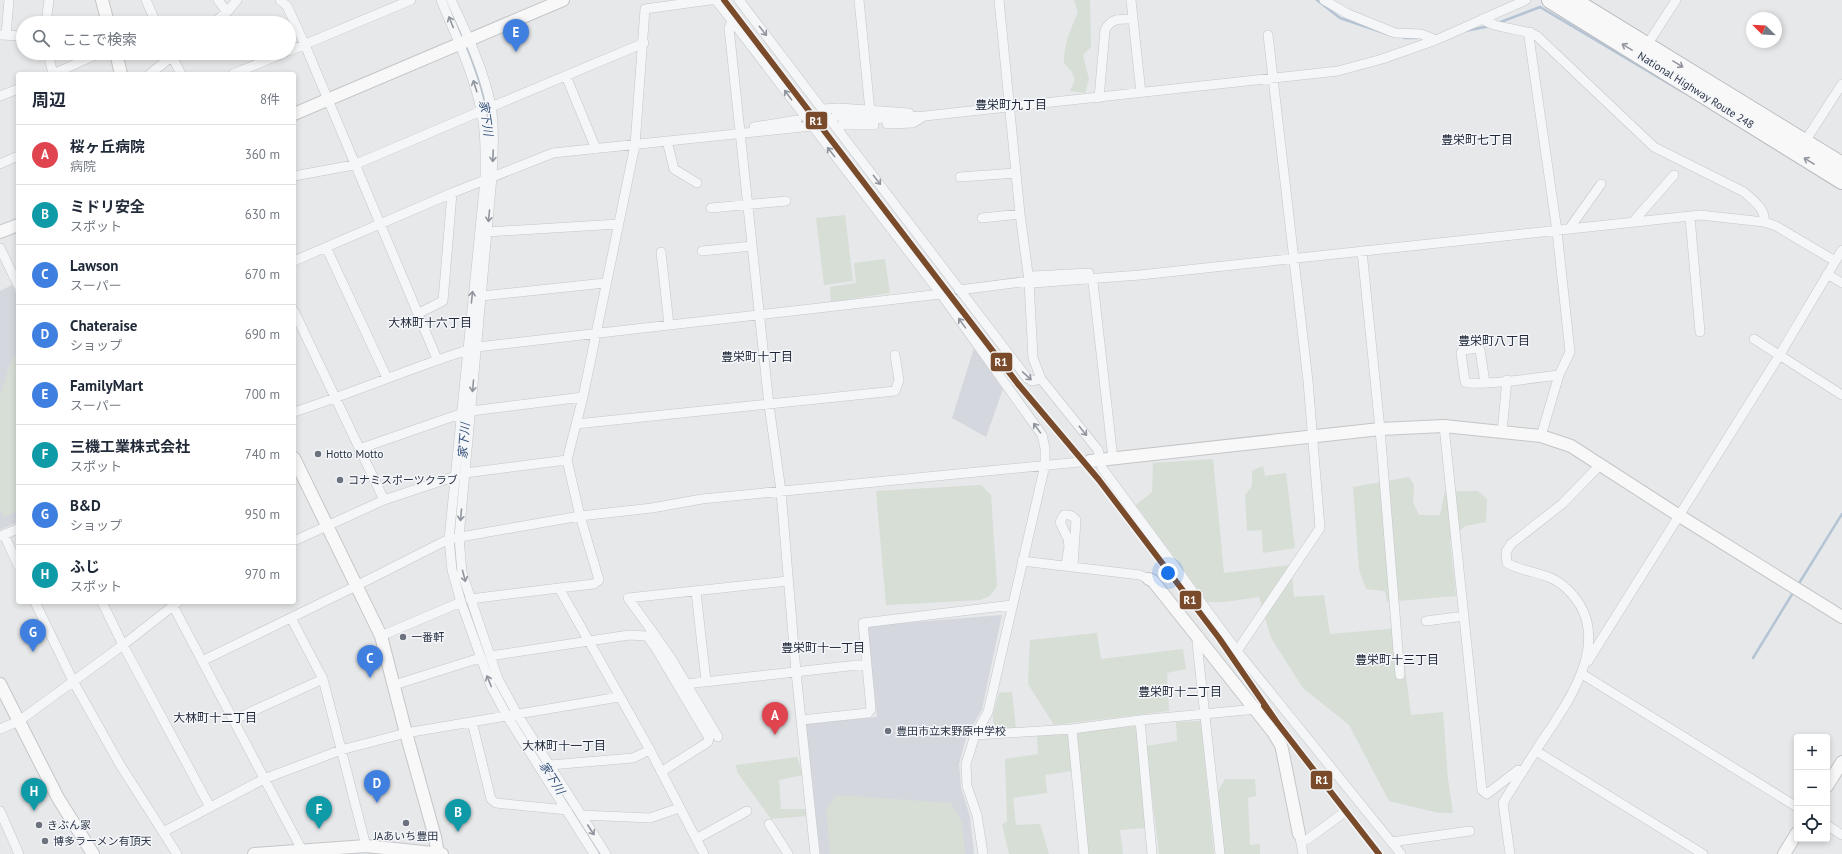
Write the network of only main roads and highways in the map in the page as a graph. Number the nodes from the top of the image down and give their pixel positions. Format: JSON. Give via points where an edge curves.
{"nodes":[{"id":1,"x":1550,"y":0,"type":"edge"},
{"id":2,"x":1573,"y":0,"type":"edge"},
{"id":3,"x":1842,"y":166,"type":"edge"},
{"id":4,"x":1842,"y":181,"type":"edge"}],
"edges":[{"from":4,"to":1,"type":"highway","name":"National Highway Route 248","one_way":true},
{"from":2,"to":3,"type":"highway","name":"National Highway Route 248","one_way":true}]}
